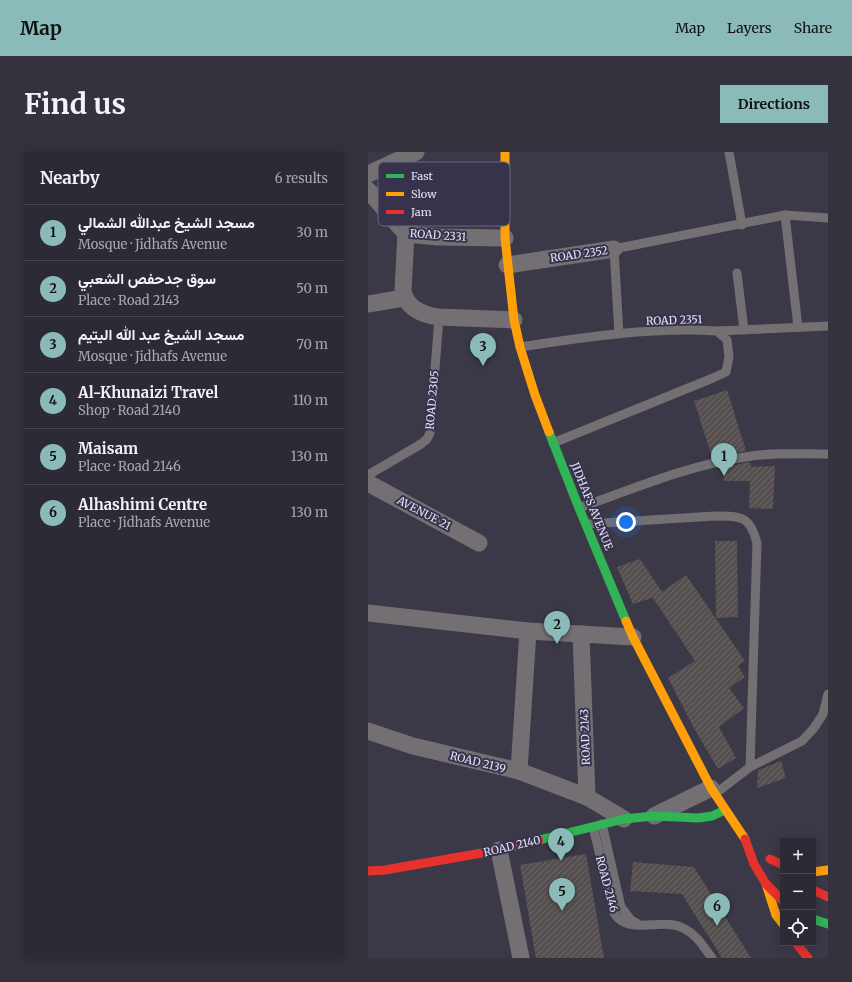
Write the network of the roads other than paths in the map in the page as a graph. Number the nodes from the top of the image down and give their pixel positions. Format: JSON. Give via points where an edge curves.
{"nodes":[{"id":1,"x":416,"y":152,"type":"edge"},
{"id":2,"x":729,"y":152,"type":"edge"},
{"id":3,"x":394,"y":162,"type":"edge"},
{"id":4,"x":378,"y":169,"type":"edge"},
{"id":5,"x":368,"y":174,"type":"edge"},
{"id":6,"x":368,"y":190,"type":"edge"},
{"id":7,"x":378,"y":202,"type":"edge"},
{"id":8,"x":785,"y":215,"type":"junction"},
{"id":9,"x":828,"y":218,"type":"edge"},
{"id":10,"x":742,"y":225,"type":"junction"},
{"id":11,"x":399,"y":226,"type":"edge"},
{"id":12,"x":505,"y":226,"type":"edge"},
{"id":13,"x":406,"y":234,"type":"junction"},
{"id":14,"x":505,"y":238,"type":"junction"},
{"id":15,"x":614,"y":249,"type":"junction"},
{"id":16,"x":506,"y":265,"type":"junction"},
{"id":17,"x":738,"y":273,"type":"dead end"},
{"id":18,"x":404,"y":298,"type":"junction"},
{"id":19,"x":368,"y":304,"type":"edge"},
{"id":20,"x":439,"y":317,"type":"junction"},
{"id":21,"x":514,"y":320,"type":"junction"},
{"id":22,"x":828,"y":326,"type":"edge"},
{"id":23,"x":798,"y":327,"type":"junction"},
{"id":24,"x":744,"y":330,"type":"junction"},
{"id":25,"x":717,"y":331,"type":"junction"},
{"id":26,"x":619,"y":334,"type":"junction"},
{"id":27,"x":520,"y":347,"type":"junction"},
{"id":28,"x":553,"y":443,"type":"junction"},
{"id":29,"x":828,"y":454,"type":"edge"},
{"id":30,"x":368,"y":475,"type":"edge"},
{"id":31,"x":368,"y":483,"type":"edge"},
{"id":32,"x":579,"y":508,"type":"junction"},
{"id":33,"x":586,"y":524,"type":"junction"},
{"id":34,"x":479,"y":543,"type":"dead end"},
{"id":35,"x":368,"y":613,"type":"edge"},
{"id":36,"x":528,"y":631,"type":"junction"},
{"id":37,"x":581,"y":634,"type":"junction"},
{"id":38,"x":633,"y":637,"type":"junction"},
{"id":39,"x":828,"y":694,"type":"edge"},
{"id":40,"x":368,"y":731,"type":"edge"},
{"id":41,"x":750,"y":767,"type":"junction"},
{"id":42,"x":518,"y":771,"type":"junction"},
{"id":43,"x":713,"y":791,"type":"junction"},
{"id":44,"x":587,"y":797,"type":"junction"},
{"id":45,"x":725,"y":810,"type":"junction"},
{"id":46,"x":654,"y":816,"type":"junction"},
{"id":47,"x":624,"y":819,"type":"junction"},
{"id":48,"x":597,"y":826,"type":"junction"},
{"id":49,"x":746,"y":841,"type":"junction"},
{"id":50,"x":499,"y":850,"type":"junction"},
{"id":51,"x":765,"y":855,"type":"junction"},
{"id":52,"x":780,"y":863,"type":"edge"},
{"id":53,"x":780,"y":868,"type":"edge"},
{"id":54,"x":828,"y":870,"type":"edge"},
{"id":55,"x":368,"y":871,"type":"edge"},
{"id":56,"x":816,"y":872,"type":"edge"},
{"id":57,"x":766,"y":884,"type":"junction"},
{"id":58,"x":816,"y":891,"type":"edge"},
{"id":59,"x":828,"y":897,"type":"edge"},
{"id":60,"x":780,"y":898,"type":"edge"},
{"id":61,"x":780,"y":920,"type":"edge"},
{"id":62,"x":816,"y":920,"type":"edge"},
{"id":63,"x":828,"y":924,"type":"edge"},
{"id":64,"x":798,"y":946,"type":"edge"},
{"id":65,"x":521,"y":958,"type":"edge"},
{"id":66,"x":712,"y":958,"type":"edge"},
{"id":67,"x":808,"y":958,"type":"edge"}],
"edges":[{"from":1,"to":3,"type":"street"},
{"from":2,"to":10,"type":"lane"},
{"from":4,"to":5,"type":"street"},
{"from":6,"to":7,"type":"street","name":"ROAD 2331"},
{"from":8,"to":9,"type":"lane"},
{"from":8,"to":10,"type":"lane"},
{"from":8,"to":23,"type":"lane"},
{"from":10,"to":15,"type":"lane"},
{"from":11,"to":13,"type":"street","name":"ROAD 2331"},
{"from":12,"to":14,"type":"street","name":"JIDHAFS AVENUE"},
{"from":13,"to":14,"type":"street","name":"ROAD 2331"},
{"from":13,"to":18,"type":"street"},
{"from":14,"to":16,"type":"street","name":"JIDHAFS AVENUE"},
{"from":15,"to":16,"type":"street","name":"ROAD 2352"},
{"from":15,"to":26,"type":"lane","name":"ROAD 2352"},
{"from":16,"to":21,"type":"street","name":"JIDHAFS AVENUE"},
{"from":17,"to":24,"type":"lane"},
{"from":18,"to":19,"type":"street"},
{"from":18,"to":20,"type":"street","via":[[416,310]]},
{"from":20,"to":21,"type":"street"},
{"from":20,"to":30,"type":"lane","name":"ROAD 2305","via":[[430,433],[421,444]]},
{"from":21,"to":27,"type":"street","name":"JIDHAFS AVENUE"},
{"from":22,"to":23,"type":"lane"},
{"from":23,"to":24,"type":"lane"},
{"from":24,"to":25,"type":"lane"},
{"from":25,"to":26,"type":"lane","name":"ROAD 2351","via":[[681,330]]},
{"from":25,"to":28,"type":"lane","name":"ROAD 2351","via":[[727,340],[729,357],[726,372]]},
{"from":26,"to":27,"type":"lane","name":"ROAD 2351"},
{"from":27,"to":28,"type":"street","name":"JIDHAFS AVENUE"},
{"from":28,"to":32,"type":"street","name":"JIDHAFS AVENUE"},
{"from":29,"to":32,"type":"lane","via":[[766,454],[744,457],[688,470]]},
{"from":31,"to":34,"type":"street","name":"AVENUE 21"},
{"from":32,"to":33,"type":"street","name":"JIDHAFS AVENUE"},
{"from":33,"to":38,"type":"street","name":"JIDHAFS AVENUE"},
{"from":33,"to":41,"type":"lane","via":[[734,516],[746,521],[753,529],[757,543]]},
{"from":35,"to":36,"type":"street"},
{"from":36,"to":37,"type":"street"},
{"from":36,"to":42,"type":"street"},
{"from":37,"to":38,"type":"street"},
{"from":37,"to":44,"type":"street","name":"ROAD 2143"},
{"from":38,"to":43,"type":"street","name":"JIDHAFS AVENUE"},
{"from":39,"to":41,"type":"lane","via":[[822,714],[802,741]]},
{"from":40,"to":42,"type":"street","name":"ROAD 2139","via":[[413,746]]},
{"from":41,"to":43,"type":"lane"},
{"from":42,"to":44,"type":"street","name":"ROAD 2139"},
{"from":43,"to":45,"type":"street","name":"JIDHAFS AVENUE"},
{"from":43,"to":46,"type":"street","name":"ROAD 2140"},
{"from":44,"to":47,"type":"street"},
{"from":45,"to":46,"type":"street","name":"ROAD 2140","via":[[712,816],[698,818]]},
{"from":45,"to":49,"type":"street","name":"JIDHAFS AVENUE"},
{"from":46,"to":47,"type":"street","name":"ROAD 2140"},
{"from":47,"to":48,"type":"street","name":"ROAD 2140"},
{"from":48,"to":50,"type":"street","name":"ROAD 2140"},
{"from":48,"to":66,"type":"lane","name":"ROAD 2146","via":[[621,907],[631,920],[638,924],[665,924],[684,928]]},
{"from":49,"to":51,"type":"street","name":"JIDHAFS AVENUE"},
{"from":49,"to":57,"type":"street","name":"JIDHAFS AVENUE","via":[[754,864]]},
{"from":50,"to":55,"type":"street","name":"ROAD 2140"},
{"from":50,"to":65,"type":"street"},
{"from":51,"to":52,"type":"street"},
{"from":51,"to":53,"type":"street","name":"JIDHAFS AVENUE"},
{"from":54,"to":56,"type":"street"},
{"from":57,"to":60,"type":"street","name":"JIDHAFS AVENUE"},
{"from":57,"to":61,"type":"street"},
{"from":58,"to":59,"type":"street"},
{"from":62,"to":63,"type":"street"},
{"from":64,"to":67,"type":"street"}]}
